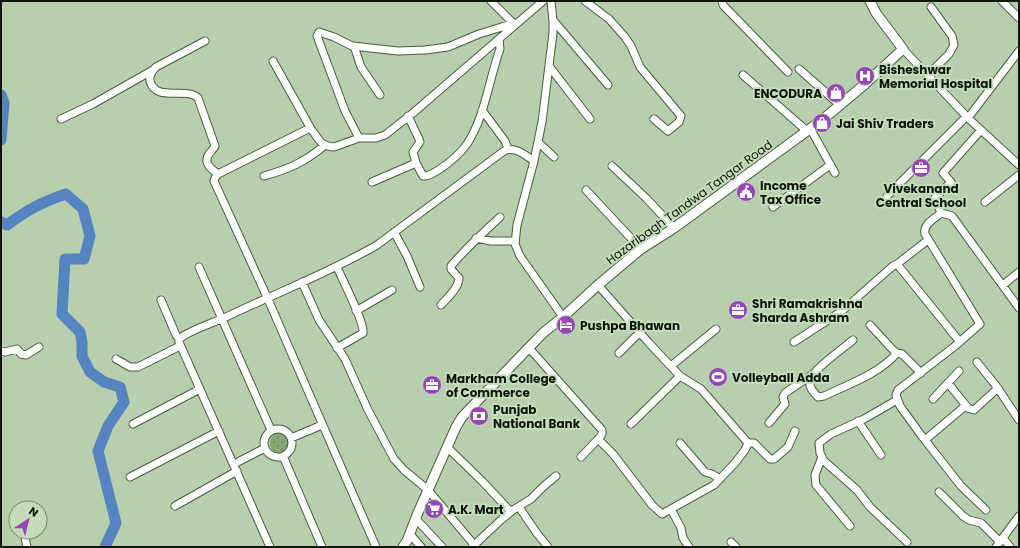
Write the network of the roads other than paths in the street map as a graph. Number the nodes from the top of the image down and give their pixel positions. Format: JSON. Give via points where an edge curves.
{"nodes":[{"id":1,"x":491,"y":1,"type":"edge"},
{"id":2,"x":543,"y":1,"type":"edge"},
{"id":3,"x":551,"y":1,"type":"edge"},
{"id":4,"x":585,"y":1,"type":"edge"},
{"id":5,"x":722,"y":1,"type":"edge"},
{"id":6,"x":870,"y":1,"type":"edge"},
{"id":7,"x":1002,"y":1,"type":"edge"},
{"id":8,"x":930,"y":7,"type":"dead end"},
{"id":9,"x":1019,"y":18,"type":"edge"},
{"id":10,"x":553,"y":20,"type":"junction"},
{"id":11,"x":516,"y":22,"type":"junction"},
{"id":12,"x":499,"y":39,"type":"junction"},
{"id":13,"x":204,"y":41,"type":"dead end"},
{"id":14,"x":354,"y":46,"type":"junction"},
{"id":15,"x":903,"y":49,"type":"junction"},
{"id":16,"x":1019,"y":51,"type":"edge"},
{"id":17,"x":273,"y":61,"type":"dead end"},
{"id":18,"x":549,"y":66,"type":"junction"},
{"id":19,"x":799,"y":69,"type":"dead end"},
{"id":20,"x":153,"y":70,"type":"junction"},
{"id":21,"x":788,"y":72,"type":"dead end"},
{"id":22,"x":743,"y":75,"type":"dead end"},
{"id":23,"x":928,"y":75,"type":"junction"},
{"id":24,"x":608,"y":85,"type":"dead end"},
{"id":25,"x":380,"y":95,"type":"dead end"},
{"id":26,"x":840,"y":105,"type":"junction"},
{"id":27,"x":482,"y":110,"type":"junction"},
{"id":28,"x":408,"y":116,"type":"junction"},
{"id":29,"x":968,"y":117,"type":"junction"},
{"id":30,"x":61,"y":119,"type":"dead end"},
{"id":31,"x":654,"y":119,"type":"dead end"},
{"id":32,"x":590,"y":120,"type":"dead end"},
{"id":33,"x":311,"y":128,"type":"junction"},
{"id":34,"x":808,"y":130,"type":"junction"},
{"id":35,"x":981,"y":130,"type":"junction"},
{"id":36,"x":359,"y":138,"type":"junction"},
{"id":37,"x":538,"y":142,"type":"junction"},
{"id":38,"x":324,"y":145,"type":"junction"},
{"id":39,"x":508,"y":149,"type":"junction"},
{"id":40,"x":554,"y":157,"type":"dead end"},
{"id":41,"x":534,"y":161,"type":"junction"},
{"id":42,"x":416,"y":163,"type":"junction"},
{"id":43,"x":830,"y":165,"type":"junction"},
{"id":44,"x":1019,"y":165,"type":"edge"},
{"id":45,"x":612,"y":166,"type":"dead end"},
{"id":46,"x":835,"y":173,"type":"dead end"},
{"id":47,"x":218,"y":174,"type":"junction"},
{"id":48,"x":264,"y":176,"type":"dead end"},
{"id":49,"x":1019,"y":176,"type":"edge"},
{"id":50,"x":372,"y":182,"type":"dead end"},
{"id":51,"x":586,"y":190,"type":"dead end"},
{"id":52,"x":888,"y":196,"type":"dead end"},
{"id":53,"x":986,"y":202,"type":"dead end"},
{"id":54,"x":773,"y":207,"type":"dead end"},
{"id":55,"x":941,"y":213,"type":"junction"},
{"id":56,"x":500,"y":217,"type":"dead end"},
{"id":57,"x":674,"y":228,"type":"junction"},
{"id":58,"x":394,"y":232,"type":"junction"},
{"id":59,"x":476,"y":238,"type":"junction"},
{"id":60,"x":928,"y":240,"type":"junction"},
{"id":61,"x":515,"y":242,"type":"junction"},
{"id":62,"x":641,"y":249,"type":"junction"},
{"id":63,"x":897,"y":264,"type":"junction"},
{"id":64,"x":199,"y":267,"type":"dead end"},
{"id":65,"x":337,"y":267,"type":"junction"},
{"id":66,"x":1019,"y":272,"type":"edge"},
{"id":67,"x":302,"y":282,"type":"junction"},
{"id":68,"x":598,"y":285,"type":"junction"},
{"id":69,"x":1003,"y":285,"type":"junction"},
{"id":70,"x":420,"y":286,"type":"dead end"},
{"id":71,"x":392,"y":290,"type":"dead end"},
{"id":72,"x":267,"y":297,"type":"junction"},
{"id":73,"x":161,"y":300,"type":"dead end"},
{"id":74,"x":441,"y":305,"type":"dead end"},
{"id":75,"x":1019,"y":308,"type":"edge"},
{"id":76,"x":356,"y":311,"type":"junction"},
{"id":77,"x":563,"y":317,"type":"junction"},
{"id":78,"x":222,"y":319,"type":"junction"},
{"id":79,"x":870,"y":325,"type":"dead end"},
{"id":80,"x":716,"y":329,"type":"dead end"},
{"id":81,"x":640,"y":333,"type":"junction"},
{"id":82,"x":853,"y":340,"type":"dead end"},
{"id":83,"x":180,"y":342,"type":"junction"},
{"id":84,"x":794,"y":342,"type":"dead end"},
{"id":85,"x":960,"y":342,"type":"junction"},
{"id":86,"x":40,"y":347,"type":"dead end"},
{"id":87,"x":337,"y":348,"type":"junction"},
{"id":88,"x":529,"y":348,"type":"junction"},
{"id":89,"x":1,"y":351,"type":"edge"},
{"id":90,"x":619,"y":353,"type":"dead end"},
{"id":91,"x":897,"y":353,"type":"junction"},
{"id":92,"x":116,"y":359,"type":"dead end"},
{"id":93,"x":977,"y":362,"type":"dead end"},
{"id":94,"x":671,"y":366,"type":"junction"},
{"id":95,"x":921,"y":372,"type":"junction"},
{"id":96,"x":959,"y":372,"type":"dead end"},
{"id":97,"x":813,"y":374,"type":"junction"},
{"id":98,"x":680,"y":376,"type":"junction"},
{"id":99,"x":948,"y":383,"type":"junction"},
{"id":100,"x":998,"y":388,"type":"junction"},
{"id":101,"x":200,"y":389,"type":"junction"},
{"id":102,"x":932,"y":399,"type":"dead end"},
{"id":103,"x":897,"y":400,"type":"junction"},
{"id":104,"x":968,"y":408,"type":"junction"},
{"id":105,"x":1019,"y":420,"type":"edge"},
{"id":106,"x":858,"y":421,"type":"junction"},
{"id":107,"x":769,"y":423,"type":"dead end"},
{"id":108,"x":133,"y":424,"type":"dead end"},
{"id":109,"x":631,"y":424,"type":"dead end"},
{"id":110,"x":322,"y":425,"type":"junction"},
{"id":111,"x":271,"y":430,"type":"junction"},
{"id":112,"x":219,"y":431,"type":"junction"},
{"id":113,"x":795,"y":431,"type":"dead end"},
{"id":114,"x":291,"y":438,"type":"junction"},
{"id":115,"x":598,"y":439,"type":"junction"},
{"id":116,"x":925,"y":440,"type":"junction"},
{"id":117,"x":680,"y":443,"type":"dead end"},
{"id":118,"x":748,"y":443,"type":"junction"},
{"id":119,"x":447,"y":447,"type":"junction"},
{"id":120,"x":265,"y":448,"type":"junction"},
{"id":121,"x":881,"y":455,"type":"dead end"},
{"id":122,"x":283,"y":456,"type":"junction"},
{"id":123,"x":822,"y":457,"type":"junction"},
{"id":124,"x":582,"y":458,"type":"dead end"},
{"id":125,"x":234,"y":464,"type":"junction"},
{"id":126,"x":237,"y":471,"type":"junction"},
{"id":127,"x":556,"y":476,"type":"dead end"},
{"id":128,"x":130,"y":477,"type":"dead end"},
{"id":129,"x":720,"y":479,"type":"junction"},
{"id":130,"x":428,"y":490,"type":"junction"},
{"id":131,"x":940,"y":492,"type":"dead end"},
{"id":132,"x":175,"y":506,"type":"dead end"},
{"id":133,"x":519,"y":506,"type":"junction"},
{"id":134,"x":670,"y":509,"type":"junction"},
{"id":135,"x":986,"y":510,"type":"dead end"},
{"id":136,"x":511,"y":512,"type":"junction"},
{"id":137,"x":1019,"y":516,"type":"edge"},
{"id":138,"x":416,"y":518,"type":"junction"},
{"id":139,"x":850,"y":526,"type":"dead end"},
{"id":140,"x":410,"y":534,"type":"junction"},
{"id":141,"x":907,"y":542,"type":"dead end"},
{"id":142,"x":999,"y":542,"type":"edge"},
{"id":143,"x":474,"y":546,"type":"edge"},
{"id":144,"x":270,"y":547,"type":"edge"},
{"id":145,"x":322,"y":547,"type":"edge"},
{"id":146,"x":376,"y":547,"type":"edge"},
{"id":147,"x":403,"y":547,"type":"edge"},
{"id":148,"x":421,"y":547,"type":"edge"},
{"id":149,"x":442,"y":547,"type":"edge"},
{"id":150,"x":548,"y":547,"type":"edge"},
{"id":151,"x":689,"y":547,"type":"edge"},
{"id":152,"x":1010,"y":547,"type":"edge"}],
"edges":[{"from":1,"to":11,"type":"street"},
{"from":2,"to":11,"type":"street"},
{"from":3,"to":10,"type":"street"},
{"from":4,"to":31,"type":"street","via":[[609,19],[625,37],[640,67],[682,116],[669,131]]},
{"from":5,"to":21,"type":"street"},
{"from":6,"to":15,"type":"main road","via":[[876,14]]},
{"from":7,"to":9,"type":"street"},
{"from":8,"to":23,"type":"street","via":[[952,36],[954,45],[949,54]]},
{"from":10,"to":18,"type":"street"},
{"from":10,"to":24,"type":"street"},
{"from":11,"to":12,"type":"street"},
{"from":11,"to":14,"type":"street","via":[[437,49],[398,51]]},
{"from":12,"to":27,"type":"street","via":[[500,49]]},
{"from":12,"to":28,"type":"street"},
{"from":13,"to":20,"type":"street","via":[[170,58]]},
{"from":14,"to":25,"type":"street","via":[[361,67]]},
{"from":14,"to":36,"type":"street","via":[[334,37],[319,32],[318,34],[345,111]]},
{"from":15,"to":23,"type":"street"},
{"from":15,"to":26,"type":"main road","name":"Hazaribagh Tandwa Tangar Road"},
{"from":16,"to":29,"type":"street"},
{"from":17,"to":33,"type":"street"},
{"from":18,"to":32,"type":"street"},
{"from":18,"to":37,"type":"street"},
{"from":19,"to":26,"type":"street"},
{"from":20,"to":30,"type":"street"},
{"from":20,"to":47,"type":"street","via":[[150,78],[156,90],[171,94],[192,94],[198,98],[215,146],[208,156],[207,164]]},
{"from":22,"to":34,"type":"street"},
{"from":23,"to":29,"type":"street"},
{"from":26,"to":34,"type":"main road","name":"Hazaribagh Tandwa Tangar Road"},
{"from":27,"to":39,"type":"street"},
{"from":27,"to":42,"type":"street","via":[[467,144],[445,165],[425,177]]},
{"from":28,"to":36,"type":"street","via":[[379,138]]},
{"from":28,"to":42,"type":"street","via":[[420,142],[413,152]]},
{"from":29,"to":35,"type":"street"},
{"from":29,"to":52,"type":"street"},
{"from":33,"to":38,"type":"street"},
{"from":33,"to":47,"type":"street"},
{"from":34,"to":43,"type":"street"},
{"from":34,"to":57,"type":"main road","name":"Hazaribagh Tandwa Tangar Road"},
{"from":35,"to":44,"type":"street"},
{"from":35,"to":55,"type":"street","via":[[943,174],[951,182],[935,198]]},
{"from":36,"to":38,"type":"street","via":[[334,147]]},
{"from":37,"to":40,"type":"street"},
{"from":37,"to":41,"type":"street"},
{"from":38,"to":48,"type":"street","via":[[306,160],[288,169]]},
{"from":39,"to":41,"type":"street","via":[[517,150]]},
{"from":39,"to":58,"type":"street"},
{"from":41,"to":61,"type":"street"},
{"from":42,"to":50,"type":"street"},
{"from":43,"to":46,"type":"street"},
{"from":43,"to":54,"type":"street"},
{"from":45,"to":57,"type":"street"},
{"from":47,"to":72,"type":"street","via":[[214,181]]},
{"from":49,"to":53,"type":"street"},
{"from":51,"to":62,"type":"street"},
{"from":55,"to":60,"type":"street","via":[[924,228]]},
{"from":55,"to":69,"type":"street","via":[[952,216]]},
{"from":56,"to":59,"type":"street"},
{"from":57,"to":62,"type":"main road","name":"Hazaribagh Tandwa Tangar Road"},
{"from":58,"to":65,"type":"street","via":[[377,245]]},
{"from":58,"to":70,"type":"street","via":[[408,256]]},
{"from":59,"to":61,"type":"street"},
{"from":59,"to":74,"type":"street","via":[[451,266],[459,278],[458,286]]},
{"from":60,"to":63,"type":"street"},
{"from":60,"to":85,"type":"street","via":[[980,324]]},
{"from":61,"to":77,"type":"street","via":[[520,256]]},
{"from":62,"to":68,"type":"main road","name":"Hazaribagh Tandwa Tangar Road"},
{"from":63,"to":84,"type":"street","via":[[842,311]]},
{"from":63,"to":85,"type":"street"},
{"from":64,"to":78,"type":"street"},
{"from":65,"to":67,"type":"street"},
{"from":65,"to":76,"type":"street"},
{"from":66,"to":69,"type":"street"},
{"from":67,"to":72,"type":"street"},
{"from":67,"to":87,"type":"street","via":[[319,320]]},
{"from":68,"to":77,"type":"main road","name":"Hazaribagh Tandwa Tangar Road"},
{"from":68,"to":81,"type":"street"},
{"from":69,"to":75,"type":"street"},
{"from":71,"to":76,"type":"street"},
{"from":72,"to":78,"type":"street"},
{"from":72,"to":110,"type":"street"},
{"from":73,"to":83,"type":"street"},
{"from":76,"to":87,"type":"street","via":[[363,327],[363,334]]},
{"from":77,"to":88,"type":"main road","name":"Hazaribagh Tandwa Tangar Road"},
{"from":78,"to":83,"type":"street"},
{"from":78,"to":111,"type":"street"},
{"from":79,"to":91,"type":"street"},
{"from":80,"to":94,"type":"street"},
{"from":81,"to":90,"type":"street"},
{"from":81,"to":94,"type":"street"},
{"from":82,"to":97,"type":"street"},
{"from":83,"to":92,"type":"street","via":[[138,367],[130,367]]},
{"from":83,"to":101,"type":"street"},
{"from":85,"to":95,"type":"street"},
{"from":86,"to":89,"type":"street","via":[[23,356],[17,349]]},
{"from":87,"to":130,"type":"street","via":[[394,459]]},
{"from":88,"to":115,"type":"street","via":[[602,430]]},
{"from":88,"to":119,"type":"main road","name":"Hazaribagh Tandwa Tangar Road","via":[[462,417]]},
{"from":91,"to":95,"type":"street","via":[[902,354]]},
{"from":91,"to":97,"type":"street","via":[[868,374],[821,397],[816,395],[810,384]]},
{"from":93,"to":100,"type":"street"},
{"from":94,"to":98,"type":"street"},
{"from":95,"to":103,"type":"street","via":[[896,391]]},
{"from":96,"to":99,"type":"street"},
{"from":97,"to":107,"type":"street","via":[[785,393],[785,404]]},
{"from":98,"to":109,"type":"street"},
{"from":98,"to":118,"type":"street","via":[[701,388]]},
{"from":99,"to":102,"type":"street"},
{"from":99,"to":104,"type":"street"},
{"from":100,"to":104,"type":"street","via":[[974,410]]},
{"from":100,"to":105,"type":"street"},
{"from":101,"to":108,"type":"street"},
{"from":101,"to":112,"type":"street"},
{"from":103,"to":106,"type":"street"},
{"from":103,"to":116,"type":"street"},
{"from":104,"to":116,"type":"street","via":[[962,408]]},
{"from":106,"to":121,"type":"street"},
{"from":106,"to":123,"type":"street","via":[[821,441],[819,448]]},
{"from":110,"to":114,"type":"street"},
{"from":110,"to":146,"type":"street"},
{"from":111,"to":114,"type":"street","via":[[283,429]]},
{"from":111,"to":120,"type":"street","via":[[264,440]]},
{"from":112,"to":125,"type":"street"},
{"from":112,"to":128,"type":"street"},
{"from":113,"to":118,"type":"street","via":[[788,447],[774,459],[770,459],[754,443]]},
{"from":114,"to":122,"type":"street","via":[[292,447]]},
{"from":115,"to":124,"type":"street"},
{"from":115,"to":134,"type":"street","via":[[661,514]]},
{"from":116,"to":135,"type":"street","via":[[961,486]]},
{"from":117,"to":129,"type":"street","via":[[705,472]]},
{"from":118,"to":129,"type":"street"},
{"from":119,"to":130,"type":"main road","name":"Hazaribagh Tandwa Tangar Road"},
{"from":119,"to":136,"type":"street"},
{"from":120,"to":122,"type":"street","via":[[270,455]]},
{"from":120,"to":125,"type":"street"},
{"from":122,"to":145,"type":"street"},
{"from":123,"to":139,"type":"street","via":[[814,475],[816,485]]},
{"from":123,"to":141,"type":"street"},
{"from":125,"to":126,"type":"street"},
{"from":126,"to":132,"type":"street"},
{"from":126,"to":144,"type":"street"},
{"from":127,"to":133,"type":"street","via":[[531,499]]},
{"from":129,"to":134,"type":"street","via":[[711,487]]},
{"from":130,"to":138,"type":"main road","name":"Hazaribagh Tandwa Tangar Road"},
{"from":130,"to":143,"type":"street"},
{"from":131,"to":142,"type":"street","via":[[963,516],[981,523]]},
{"from":133,"to":136,"type":"street"},
{"from":133,"to":150,"type":"street"},
{"from":134,"to":151,"type":"street"},
{"from":136,"to":143,"type":"street"},
{"from":137,"to":142,"type":"street"},
{"from":138,"to":140,"type":"main road","name":"Hazaribagh Tandwa Tangar Road"},
{"from":138,"to":149,"type":"street"},
{"from":140,"to":147,"type":"main road","name":"Hazaribagh Tandwa Tangar Road"},
{"from":140,"to":148,"type":"street"},
{"from":142,"to":152,"type":"street"}]}
